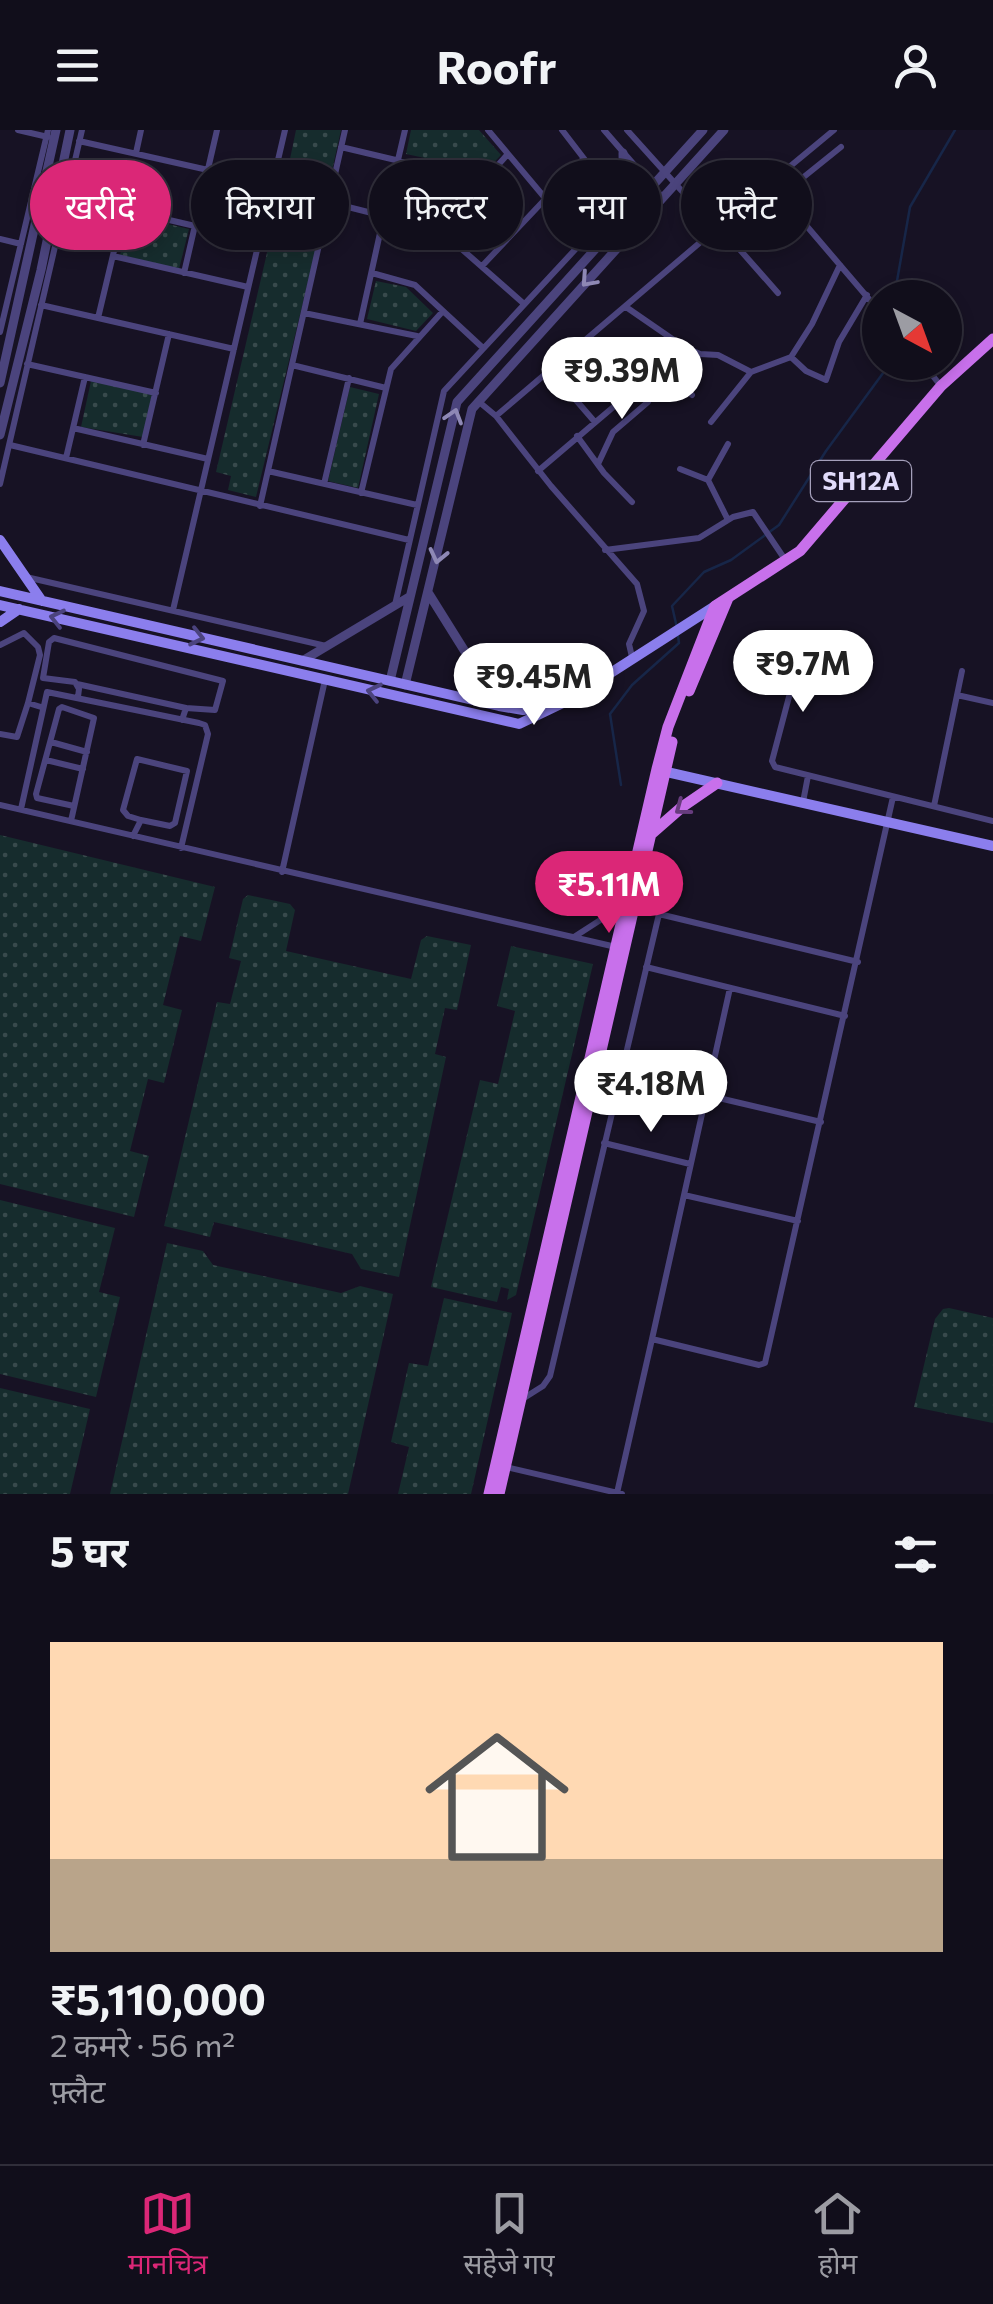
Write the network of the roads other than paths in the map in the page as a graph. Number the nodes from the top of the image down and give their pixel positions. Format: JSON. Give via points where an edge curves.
{"nodes":[{"id":1,"x":18,"y":130,"type":"edge"},
{"id":2,"x":70,"y":130,"type":"edge"},
{"id":3,"x":82,"y":130,"type":"edge"},
{"id":4,"x":141,"y":130,"type":"edge"},
{"id":5,"x":217,"y":130,"type":"edge"},
{"id":6,"x":286,"y":130,"type":"edge"},
{"id":7,"x":345,"y":130,"type":"edge"},
{"id":8,"x":406,"y":130,"type":"edge"},
{"id":9,"x":488,"y":130,"type":"edge"},
{"id":10,"x":562,"y":130,"type":"edge"},
{"id":11,"x":604,"y":130,"type":"edge"},
{"id":12,"x":628,"y":130,"type":"edge"},
{"id":13,"x":703,"y":130,"type":"edge"},
{"id":14,"x":724,"y":130,"type":"edge"},
{"id":15,"x":834,"y":130,"type":"edge"},
{"id":16,"x":51,"y":134,"type":"edge"},
{"id":17,"x":80,"y":140,"type":"junction"},
{"id":18,"x":67,"y":142,"type":"junction"},
{"id":19,"x":841,"y":146,"type":"dead end"},
{"id":20,"x":342,"y":147,"type":"junction"},
{"id":21,"x":623,"y":153,"type":"junction"},
{"id":22,"x":136,"y":154,"type":"junction"},
{"id":23,"x":508,"y":154,"type":"junction"},
{"id":24,"x":583,"y":159,"type":"edge"},
{"id":25,"x":64,"y":160,"type":"edge"},
{"id":26,"x":75,"y":160,"type":"edge"},
{"id":27,"x":210,"y":160,"type":"edge"},
{"id":28,"x":279,"y":160,"type":"edge"},
{"id":29,"x":339,"y":160,"type":"edge"},
{"id":30,"x":398,"y":160,"type":"joint"},
{"id":31,"x":503,"y":160,"type":"edge"},
{"id":32,"x":623,"y":160,"type":"edge"},
{"id":33,"x":629,"y":160,"type":"edge"},
{"id":34,"x":798,"y":160,"type":"edge"},
{"id":35,"x":191,"y":166,"type":"edge"},
{"id":36,"x":812,"y":170,"type":"edge"},
{"id":37,"x":664,"y":172,"type":"junction"},
{"id":38,"x":661,"y":175,"type":"edge"},
{"id":39,"x":676,"y":184,"type":"junction"},
{"id":40,"x":681,"y":189,"type":"edge"},
{"id":41,"x":543,"y":196,"type":"edge"},
{"id":42,"x":663,"y":198,"type":"joint"},
{"id":43,"x":543,"y":200,"type":"edge"},
{"id":44,"x":812,"y":232,"type":"edge"},
{"id":45,"x":0,"y":239,"type":"edge"},
{"id":46,"x":191,"y":243,"type":"edge"},
{"id":47,"x":26,"y":246,"type":"junction"},
{"id":48,"x":30,"y":247,"type":"edge"},
{"id":49,"x":46,"y":250,"type":"edge"},
{"id":50,"x":54,"y":250,"type":"edge"},
{"id":51,"x":114,"y":250,"type":"edge"},
{"id":52,"x":257,"y":250,"type":"edge"},
{"id":53,"x":318,"y":250,"type":"edge"},
{"id":54,"x":377,"y":250,"type":"edge"},
{"id":55,"x":464,"y":250,"type":"edge"},
{"id":56,"x":574,"y":250,"type":"edge"},
{"id":57,"x":592,"y":250,"type":"edge"},
{"id":58,"x":692,"y":250,"type":"edge"},
{"id":59,"x":738,"y":250,"type":"edge"},
{"id":60,"x":113,"y":256,"type":"junction"},
{"id":61,"x":567,"y":258,"type":"junction"},
{"id":62,"x":840,"y":264,"type":"junction"},
{"id":63,"x":483,"y":266,"type":"junction"},
{"id":64,"x":576,"y":268,"type":"junction"},
{"id":65,"x":184,"y":272,"type":"junction"},
{"id":66,"x":372,"y":273,"type":"junction"},
{"id":67,"x":248,"y":287,"type":"junction"},
{"id":68,"x":862,"y":289,"type":"edge"},
{"id":69,"x":778,"y":293,"type":"dead end"},
{"id":70,"x":524,"y":304,"type":"junction"},
{"id":71,"x":862,"y":304,"type":"edge"},
{"id":72,"x":41,"y":305,"type":"junction"},
{"id":73,"x":626,"y":306,"type":"junction"},
{"id":74,"x":443,"y":311,"type":"junction"},
{"id":75,"x":304,"y":312,"type":"junction"},
{"id":76,"x":98,"y":318,"type":"junction"},
{"id":77,"x":360,"y":324,"type":"junction"},
{"id":78,"x":0,"y":332,"type":"edge"},
{"id":79,"x":169,"y":334,"type":"junction"},
{"id":80,"x":418,"y":336,"type":"junction"},
{"id":81,"x":993,"y":339,"type":"edge"},
{"id":82,"x":684,"y":347,"type":"junction"},
{"id":83,"x":483,"y":348,"type":"junction"},
{"id":84,"x":234,"y":349,"type":"junction"},
{"id":85,"x":791,"y":357,"type":"junction"},
{"id":86,"x":27,"y":364,"type":"junction"},
{"id":87,"x":292,"y":364,"type":"junction"},
{"id":88,"x":663,"y":364,"type":"junction"},
{"id":89,"x":550,"y":370,"type":"junction"},
{"id":90,"x":752,"y":372,"type":"junction"},
{"id":91,"x":85,"y":377,"type":"junction"},
{"id":92,"x":348,"y":378,"type":"junction"},
{"id":93,"x":936,"y":380,"type":"edge"},
{"id":94,"x":0,"y":382,"type":"edge"},
{"id":95,"x":636,"y":386,"type":"junction"},
{"id":96,"x":941,"y":386,"type":"junction"},
{"id":97,"x":386,"y":388,"type":"junction"},
{"id":98,"x":156,"y":393,"type":"junction"},
{"id":99,"x":692,"y":395,"type":"dead end"},
{"id":100,"x":478,"y":401,"type":"junction"},
{"id":101,"x":496,"y":416,"type":"junction"},
{"id":102,"x":594,"y":422,"type":"junction"},
{"id":103,"x":711,"y":422,"type":"dead end"},
{"id":104,"x":73,"y":428,"type":"junction"},
{"id":105,"x":0,"y":434,"type":"edge"},
{"id":106,"x":577,"y":436,"type":"junction"},
{"id":107,"x":728,"y":444,"type":"dead end"},
{"id":108,"x":10,"y":445,"type":"junction"},
{"id":109,"x":144,"y":445,"type":"junction"},
{"id":110,"x":66,"y":458,"type":"junction"},
{"id":111,"x":208,"y":460,"type":"junction"},
{"id":112,"x":598,"y":464,"type":"junction"},
{"id":113,"x":680,"y":469,"type":"dead end"},
{"id":114,"x":268,"y":471,"type":"junction"},
{"id":115,"x":538,"y":471,"type":"junction"},
{"id":116,"x":708,"y":480,"type":"junction"},
{"id":117,"x":0,"y":484,"type":"edge"},
{"id":118,"x":324,"y":484,"type":"junction"},
{"id":119,"x":200,"y":491,"type":"junction"},
{"id":120,"x":360,"y":492,"type":"junction"},
{"id":121,"x":632,"y":502,"type":"dead end"},
{"id":122,"x":260,"y":506,"type":"junction"},
{"id":123,"x":417,"y":506,"type":"junction"},
{"id":124,"x":728,"y":520,"type":"junction"},
{"id":125,"x":0,"y":540,"type":"edge"},
{"id":126,"x":410,"y":540,"type":"junction"},
{"id":127,"x":606,"y":550,"type":"junction"},
{"id":128,"x":786,"y":562,"type":"junction"},
{"id":129,"x":25,"y":576,"type":"junction"},
{"id":130,"x":0,"y":591,"type":"edge"},
{"id":131,"x":429,"y":594,"type":"junction"},
{"id":132,"x":410,"y":597,"type":"junction"},
{"id":133,"x":728,"y":598,"type":"junction"},
{"id":134,"x":42,"y":600,"type":"junction"},
{"id":135,"x":0,"y":605,"type":"edge"},
{"id":136,"x":395,"y":606,"type":"junction"},
{"id":137,"x":716,"y":606,"type":"junction"},
{"id":138,"x":19,"y":610,"type":"junction"},
{"id":139,"x":173,"y":610,"type":"junction"},
{"id":140,"x":0,"y":622,"type":"edge"},
{"id":141,"x":0,"y":645,"type":"edge"},
{"id":142,"x":327,"y":647,"type":"junction"},
{"id":143,"x":632,"y":657,"type":"junction"},
{"id":144,"x":799,"y":659,"type":"dead end"},
{"id":145,"x":302,"y":661,"type":"junction"},
{"id":146,"x":962,"y":671,"type":"dead end"},
{"id":147,"x":325,"y":680,"type":"junction"},
{"id":148,"x":390,"y":681,"type":"junction"},
{"id":149,"x":77,"y":684,"type":"junction"},
{"id":150,"x":405,"y":684,"type":"junction"},
{"id":151,"x":957,"y":695,"type":"junction"},
{"id":152,"x":78,"y":697,"type":"junction"},
{"id":153,"x":567,"y":701,"type":"junction"},
{"id":154,"x":28,"y":703,"type":"junction"},
{"id":155,"x":993,"y":703,"type":"edge"},
{"id":156,"x":41,"y":706,"type":"junction"},
{"id":157,"x":498,"y":706,"type":"junction"},
{"id":158,"x":186,"y":708,"type":"junction"},
{"id":159,"x":182,"y":720,"type":"junction"},
{"id":160,"x":0,"y":734,"type":"edge"},
{"id":161,"x":51,"y":742,"type":"junction"},
{"id":162,"x":87,"y":752,"type":"junction"},
{"id":163,"x":46,"y":760,"type":"junction"},
{"id":164,"x":83,"y":769,"type":"junction"},
{"id":165,"x":661,"y":770,"type":"junction"},
{"id":166,"x":808,"y":776,"type":"junction"},
{"id":167,"x":717,"y":784,"type":"junction"},
{"id":168,"x":893,"y":797,"type":"junction"},
{"id":169,"x":802,"y":803,"type":"junction"},
{"id":170,"x":0,"y":805,"type":"edge"},
{"id":171,"x":74,"y":806,"type":"junction"},
{"id":172,"x":934,"y":806,"type":"junction"},
{"id":173,"x":21,"y":809,"type":"junction"},
{"id":174,"x":141,"y":820,"type":"junction"},
{"id":175,"x":993,"y":820,"type":"edge"},
{"id":176,"x":71,"y":821,"type":"junction"},
{"id":177,"x":886,"y":822,"type":"junction"},
{"id":178,"x":650,"y":835,"type":"junction"},
{"id":179,"x":133,"y":836,"type":"junction"},
{"id":180,"x":993,"y":846,"type":"edge"},
{"id":181,"x":180,"y":848,"type":"junction"},
{"id":182,"x":282,"y":872,"type":"junction"},
{"id":183,"x":640,"y":881,"type":"junction"},
{"id":184,"x":626,"y":904,"type":"junction"},
{"id":185,"x":659,"y":914,"type":"junction"},
{"id":186,"x":573,"y":937,"type":"junction"},
{"id":187,"x":620,"y":948,"type":"junction"},
{"id":188,"x":858,"y":962,"type":"junction"},
{"id":189,"x":646,"y":968,"type":"junction"},
{"id":190,"x":730,"y":988,"type":"junction"},
{"id":191,"x":845,"y":1016,"type":"junction"},
{"id":192,"x":706,"y":1094,"type":"junction"},
{"id":193,"x":821,"y":1122,"type":"junction"},
{"id":194,"x":604,"y":1142,"type":"junction"},
{"id":195,"x":690,"y":1164,"type":"junction"},
{"id":196,"x":684,"y":1195,"type":"junction"},
{"id":197,"x":798,"y":1221,"type":"junction"},
{"id":198,"x":652,"y":1339,"type":"junction"},
{"id":199,"x":522,"y":1400,"type":"junction"},
{"id":200,"x":501,"y":1466,"type":"junction"},
{"id":201,"x":620,"y":1493,"type":"edge"},
{"id":202,"x":489,"y":1494,"type":"edge"},
{"id":203,"x":499,"y":1494,"type":"edge"}],
"edges":[{"from":1,"to":16,"type":"street"},
{"from":2,"to":18,"type":"street"},
{"from":3,"to":17,"type":"street"},
{"from":4,"to":22,"type":"street"},
{"from":5,"to":27,"type":"street"},
{"from":6,"to":28,"type":"street"},
{"from":7,"to":20,"type":"street"},
{"from":8,"to":30,"type":"street"},
{"from":9,"to":23,"type":"street"},
{"from":10,"to":24,"type":"street"},
{"from":11,"to":21,"type":"street"},
{"from":12,"to":37,"type":"street"},
{"from":13,"to":37,"type":"street"},
{"from":14,"to":39,"type":"street"},
{"from":15,"to":34,"type":"street"},
{"from":16,"to":18,"type":"street"},
{"from":16,"to":47,"type":"street"},
{"from":17,"to":22,"type":"street"},
{"from":17,"to":26,"type":"street"},
{"from":18,"to":25,"type":"street"},
{"from":19,"to":36,"type":"street"},
{"from":20,"to":29,"type":"street"},
{"from":20,"to":30,"type":"street"},
{"from":21,"to":32,"type":"street"},
{"from":21,"to":33,"type":"street"},
{"from":22,"to":35,"type":"street"},
{"from":23,"to":31,"type":"street"},
{"from":23,"to":41,"type":"street"},
{"from":37,"to":38,"type":"street"},
{"from":37,"to":39,"type":"street"},
{"from":39,"to":40,"type":"street"},
{"from":39,"to":42,"type":"street"},
{"from":42,"to":100,"type":"street","one_way":true},
{"from":43,"to":63,"type":"street"},
{"from":44,"to":62,"type":"street"},
{"from":45,"to":47,"type":"street"},
{"from":46,"to":65,"type":"street"},
{"from":47,"to":48,"type":"street"},
{"from":47,"to":78,"type":"street"},
{"from":47,"to":94,"type":"street"},
{"from":49,"to":105,"type":"street"},
{"from":50,"to":72,"type":"street"},
{"from":51,"to":60,"type":"street"},
{"from":52,"to":67,"type":"street"},
{"from":53,"to":75,"type":"street"},
{"from":54,"to":66,"type":"street"},
{"from":55,"to":63,"type":"street"},
{"from":56,"to":61,"type":"street"},
{"from":57,"to":64,"type":"street"},
{"from":58,"to":73,"type":"street"},
{"from":59,"to":69,"type":"street"},
{"from":60,"to":65,"type":"street"},
{"from":60,"to":76,"type":"street"},
{"from":61,"to":64,"type":"street"},
{"from":61,"to":70,"type":"street"},
{"from":62,"to":68,"type":"street"},
{"from":62,"to":85,"type":"street"},
{"from":63,"to":70,"type":"street"},
{"from":132,"to":64,"type":"street","one_way":true,"via":[[457,402]]},
{"from":65,"to":67,"type":"street"},
{"from":66,"to":74,"type":"street","via":[[410,282]]},
{"from":66,"to":77,"type":"street"},
{"from":67,"to":84,"type":"street"},
{"from":70,"to":83,"type":"street"},
{"from":71,"to":85,"type":"street","via":[[826,380]]},
{"from":72,"to":76,"type":"street"},
{"from":72,"to":86,"type":"street"},
{"from":73,"to":82,"type":"street"},
{"from":73,"to":89,"type":"street"},
{"from":74,"to":80,"type":"street"},
{"from":74,"to":83,"type":"street"},
{"from":75,"to":77,"type":"street"},
{"from":75,"to":87,"type":"street"},
{"from":76,"to":79,"type":"street"},
{"from":77,"to":80,"type":"street"},
{"from":79,"to":84,"type":"street"},
{"from":79,"to":98,"type":"street"},
{"from":80,"to":97,"type":"street","via":[[394,364]]},
{"from":81,"to":96,"type":"main road","name":"SH12A","number":"SH12A"},
{"from":82,"to":88,"type":"street"},
{"from":82,"to":90,"type":"street","via":[[718,354]]},
{"from":83,"to":123,"type":"street","via":[[441,398]]},
{"from":84,"to":111,"type":"street"},
{"from":85,"to":90,"type":"street"},
{"from":86,"to":91,"type":"street"},
{"from":86,"to":108,"type":"street"},
{"from":87,"to":92,"type":"street"},
{"from":87,"to":114,"type":"street"},
{"from":88,"to":95,"type":"street"},
{"from":88,"to":99,"type":"street"},
{"from":89,"to":101,"type":"street"},
{"from":89,"to":102,"type":"street"},
{"from":90,"to":103,"type":"street"},
{"from":91,"to":98,"type":"street"},
{"from":91,"to":104,"type":"street"},
{"from":92,"to":97,"type":"street"},
{"from":92,"to":118,"type":"street"},
{"from":93,"to":96,"type":"street"},
{"from":95,"to":102,"type":"street"},
{"from":95,"to":112,"type":"street","via":[[648,402],[613,432]]},
{"from":96,"to":128,"type":"main road","name":"SH12A","number":"SH12A","via":[[815,537]]},
{"from":97,"to":120,"type":"street"},
{"from":98,"to":109,"type":"street"},
{"from":100,"to":101,"type":"street"},
{"from":100,"to":131,"type":"street","one_way":true},
{"from":101,"to":115,"type":"street"},
{"from":102,"to":106,"type":"street"},
{"from":104,"to":109,"type":"street"},
{"from":104,"to":110,"type":"street"},
{"from":106,"to":112,"type":"street"},
{"from":106,"to":115,"type":"street"},
{"from":107,"to":116,"type":"street"},
{"from":108,"to":110,"type":"street"},
{"from":108,"to":117,"type":"street"},
{"from":109,"to":111,"type":"street"},
{"from":110,"to":119,"type":"street"},
{"from":111,"to":119,"type":"street"},
{"from":112,"to":121,"type":"street"},
{"from":113,"to":116,"type":"street"},
{"from":114,"to":118,"type":"street"},
{"from":114,"to":122,"type":"street"},
{"from":115,"to":127,"type":"street"},
{"from":116,"to":124,"type":"street"},
{"from":118,"to":120,"type":"street"},
{"from":119,"to":122,"type":"street"},
{"from":119,"to":139,"type":"street"},
{"from":120,"to":123,"type":"street"},
{"from":122,"to":126,"type":"street"},
{"from":123,"to":126,"type":"street"},
{"from":124,"to":127,"type":"street","via":[[699,538]]},
{"from":124,"to":128,"type":"street","via":[[752,512]]},
{"from":125,"to":129,"type":"main road"},
{"from":126,"to":136,"type":"street"},
{"from":127,"to":143,"type":"street","via":[[640,592],[644,611],[629,644]]},
{"from":128,"to":133,"type":"main road","name":"SH12A","number":"SH12A"},
{"from":129,"to":134,"type":"main road"},
{"from":129,"to":139,"type":"street"},
{"from":130,"to":134,"type":"main road"},
{"from":131,"to":150,"type":"street"},
{"from":131,"to":157,"type":"street"},
{"from":132,"to":136,"type":"street"},
{"from":132,"to":148,"type":"street"},
{"from":133,"to":137,"type":"main road","name":"SH12A","number":"SH12A"},
{"from":133,"to":165,"type":"main road"},
{"from":134,"to":145,"type":"main road","one_way":true},
{"from":135,"to":138,"type":"main road"},
{"from":136,"to":142,"type":"street"},
{"from":137,"to":143,"type":"main road"},
{"from":137,"to":165,"type":"main road","via":[[672,714]]},
{"from":138,"to":140,"type":"main road"},
{"from":147,"to":138,"type":"main road","one_way":true},
{"from":139,"to":142,"type":"street"},
{"from":141,"to":154,"type":"street","via":[[24,632],[38,647]]},
{"from":142,"to":145,"type":"street"},
{"from":143,"to":153,"type":"main road"},
{"from":144,"to":166,"type":"street","via":[[772,764]]},
{"from":145,"to":148,"type":"main road"},
{"from":146,"to":151,"type":"street"},
{"from":153,"to":147,"type":"main road","one_way":true,"via":[[519,724]]},
{"from":147,"to":182,"type":"street"},
{"from":148,"to":150,"type":"main road"},
{"from":149,"to":152,"type":"street"},
{"from":149,"to":158,"type":"street"},
{"from":149,"to":158,"type":"street","via":[[43,678],[54,638],[223,681],[215,710]]},
{"from":150,"to":157,"type":"main road"},
{"from":151,"to":155,"type":"street"},
{"from":151,"to":172,"type":"street"},
{"from":152,"to":156,"type":"street","via":[[46,692]]},
{"from":152,"to":159,"type":"street"},
{"from":153,"to":157,"type":"main road","via":[[523,710]]},
{"from":154,"to":156,"type":"street"},
{"from":154,"to":160,"type":"street","via":[[19,736]]},
{"from":156,"to":173,"type":"street"},
{"from":158,"to":159,"type":"street"},
{"from":159,"to":181,"type":"street","via":[[204,725],[208,734]]},
{"from":161,"to":162,"type":"street"},
{"from":161,"to":162,"type":"street","via":[[62,707],[94,718]]},
{"from":161,"to":163,"type":"street"},
{"from":162,"to":164,"type":"street"},
{"from":163,"to":164,"type":"street"},
{"from":163,"to":171,"type":"street","via":[[37,798]]},
{"from":164,"to":171,"type":"street"},
{"from":165,"to":167,"type":"main road"},
{"from":165,"to":178,"type":"main road"},
{"from":165,"to":184,"type":"main road"},
{"from":166,"to":168,"type":"street"},
{"from":166,"to":169,"type":"street"},
{"from":167,"to":169,"type":"main road"},
{"from":167,"to":178,"type":"main road","one_way":true},
{"from":168,"to":172,"type":"street"},
{"from":168,"to":177,"type":"street"},
{"from":169,"to":177,"type":"main road"},
{"from":170,"to":173,"type":"street"},
{"from":171,"to":176,"type":"street"},
{"from":172,"to":175,"type":"street"},
{"from":173,"to":176,"type":"street"},
{"from":174,"to":174,"type":"street","via":[[175,823],[187,772],[136,760],[123,810]]},
{"from":174,"to":179,"type":"street"},
{"from":176,"to":179,"type":"street"},
{"from":177,"to":180,"type":"main road"},
{"from":177,"to":188,"type":"street"},
{"from":178,"to":183,"type":"main road"},
{"from":179,"to":181,"type":"street"},
{"from":181,"to":182,"type":"street"},
{"from":182,"to":186,"type":"street"},
{"from":183,"to":185,"type":"street"},
{"from":183,"to":187,"type":"main road"},
{"from":184,"to":186,"type":"street"},
{"from":184,"to":187,"type":"main road"},
{"from":185,"to":188,"type":"street"},
{"from":185,"to":189,"type":"street"},
{"from":186,"to":187,"type":"street"},
{"from":187,"to":199,"type":"main road"},
{"from":187,"to":200,"type":"main road"},
{"from":188,"to":191,"type":"street"},
{"from":189,"to":190,"type":"street"},
{"from":189,"to":194,"type":"street"},
{"from":190,"to":191,"type":"street"},
{"from":190,"to":192,"type":"street"},
{"from":191,"to":193,"type":"street"},
{"from":192,"to":193,"type":"street"},
{"from":192,"to":195,"type":"street"},
{"from":193,"to":197,"type":"street"},
{"from":194,"to":195,"type":"street"},
{"from":194,"to":199,"type":"street","via":[[550,1376]]},
{"from":195,"to":196,"type":"street"},
{"from":196,"to":197,"type":"street"},
{"from":196,"to":198,"type":"street"},
{"from":197,"to":198,"type":"street","via":[[763,1365]]},
{"from":198,"to":201,"type":"street"},
{"from":199,"to":200,"type":"main road"},
{"from":200,"to":201,"type":"street"},
{"from":200,"to":202,"type":"main road"},
{"from":200,"to":203,"type":"main road"}]}
